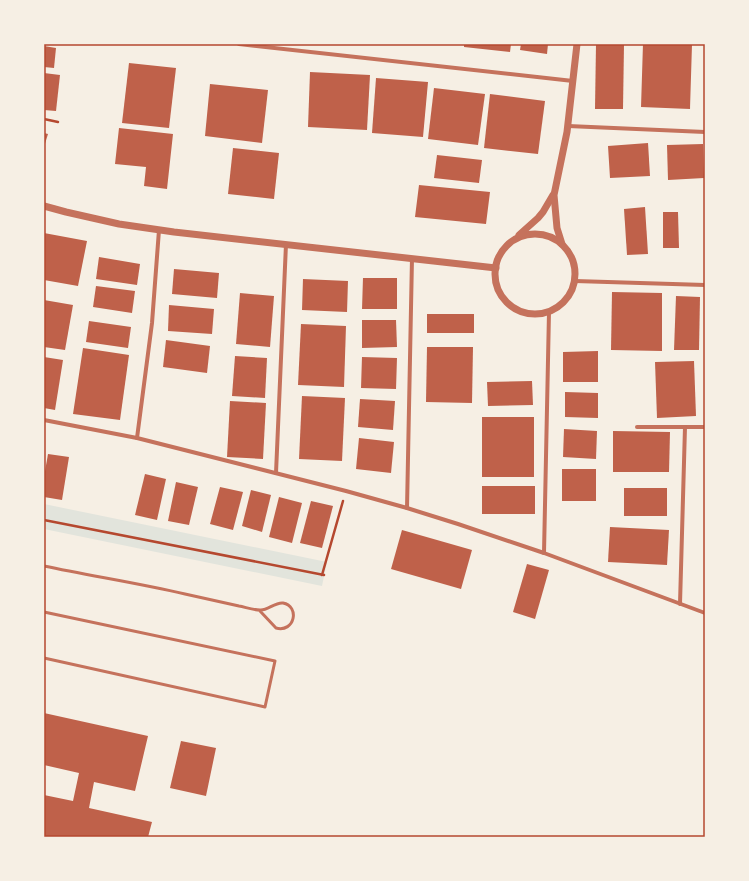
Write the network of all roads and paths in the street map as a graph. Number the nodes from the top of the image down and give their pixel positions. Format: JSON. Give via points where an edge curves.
{"nodes":[{"id":1,"x":239,"y":44,"type":"edge"},
{"id":2,"x":577,"y":44,"type":"edge"},
{"id":3,"x":573,"y":81,"type":"junction"},
{"id":4,"x":44,"y":119,"type":"edge"},
{"id":5,"x":58,"y":122,"type":"dead end"},
{"id":6,"x":568,"y":126,"type":"junction"},
{"id":7,"x":705,"y":132,"type":"edge"},
{"id":8,"x":554,"y":195,"type":"junction"},
{"id":9,"x":44,"y":206,"type":"edge"},
{"id":10,"x":159,"y":230,"type":"junction"},
{"id":11,"x":515,"y":239,"type":"junction"},
{"id":12,"x":286,"y":244,"type":"junction"},
{"id":13,"x":562,"y":244,"type":"junction"},
{"id":14,"x":412,"y":258,"type":"junction"},
{"id":15,"x":496,"y":268,"type":"junction"},
{"id":16,"x":575,"y":281,"type":"junction"},
{"id":17,"x":705,"y":285,"type":"edge"},
{"id":18,"x":549,"y":312,"type":"junction"},
{"id":19,"x":44,"y":420,"type":"edge"},
{"id":20,"x":637,"y":426,"type":"dead end"},
{"id":21,"x":685,"y":427,"type":"junction"},
{"id":22,"x":705,"y":427,"type":"edge"},
{"id":23,"x":138,"y":438,"type":"junction"},
{"id":24,"x":276,"y":473,"type":"junction"},
{"id":25,"x":346,"y":491,"type":"junction"},
{"id":26,"x":407,"y":508,"type":"junction"},
{"id":27,"x":44,"y":520,"type":"edge"},
{"id":28,"x":544,"y":553,"type":"junction"},
{"id":29,"x":44,"y":566,"type":"edge"},
{"id":30,"x":680,"y":604,"type":"junction"},
{"id":31,"x":260,"y":611,"type":"junction"},
{"id":32,"x":44,"y":612,"type":"edge"},
{"id":33,"x":705,"y":613,"type":"edge"},
{"id":34,"x":44,"y":658,"type":"edge"}],
"edges":[{"from":1,"to":3,"type":"street"},
{"from":2,"to":3,"type":"street"},
{"from":3,"to":6,"type":"street"},
{"from":4,"to":5,"type":"path"},
{"from":6,"to":7,"type":"street"},
{"from":6,"to":8,"type":"street"},
{"from":8,"to":11,"type":"street","via":[[538,218]]},
{"from":8,"to":13,"type":"street","via":[[557,228]]},
{"from":9,"to":10,"type":"street","via":[[119,224]]},
{"from":10,"to":12,"type":"street"},
{"from":10,"to":23,"type":"street","via":[[152,323]]},
{"from":11,"to":13,"type":"street","via":[[527,234],[539,234],[552,237]]},
{"from":11,"to":15,"type":"street","via":[[499,257]]},
{"from":12,"to":14,"type":"street"},
{"from":12,"to":24,"type":"street"},
{"from":13,"to":16,"type":"street","via":[[571,254],[575,267]]},
{"from":14,"to":15,"type":"street"},
{"from":14,"to":26,"type":"street"},
{"from":15,"to":18,"type":"street","via":[[496,282],[501,295],[510,305],[522,312]]},
{"from":16,"to":17,"type":"street"},
{"from":16,"to":18,"type":"street","via":[[566,300]]},
{"from":18,"to":28,"type":"street"},
{"from":19,"to":23,"type":"street"},
{"from":20,"to":21,"type":"street"},
{"from":21,"to":22,"type":"street"},
{"from":21,"to":30,"type":"street"},
{"from":23,"to":24,"type":"street"},
{"from":24,"to":25,"type":"street"},
{"from":25,"to":26,"type":"street"},
{"from":25,"to":27,"type":"path","via":[[323,575]]},
{"from":26,"to":28,"type":"street"},
{"from":28,"to":30,"type":"street"},
{"from":29,"to":31,"type":"lane"},
{"from":30,"to":33,"type":"street"},
{"from":31,"to":31,"type":"lane","via":[[276,628],[283,629],[292,621],[293,612],[285,604],[280,603]]},
{"from":32,"to":34,"type":"lane","via":[[275,661],[265,707]]}]}
